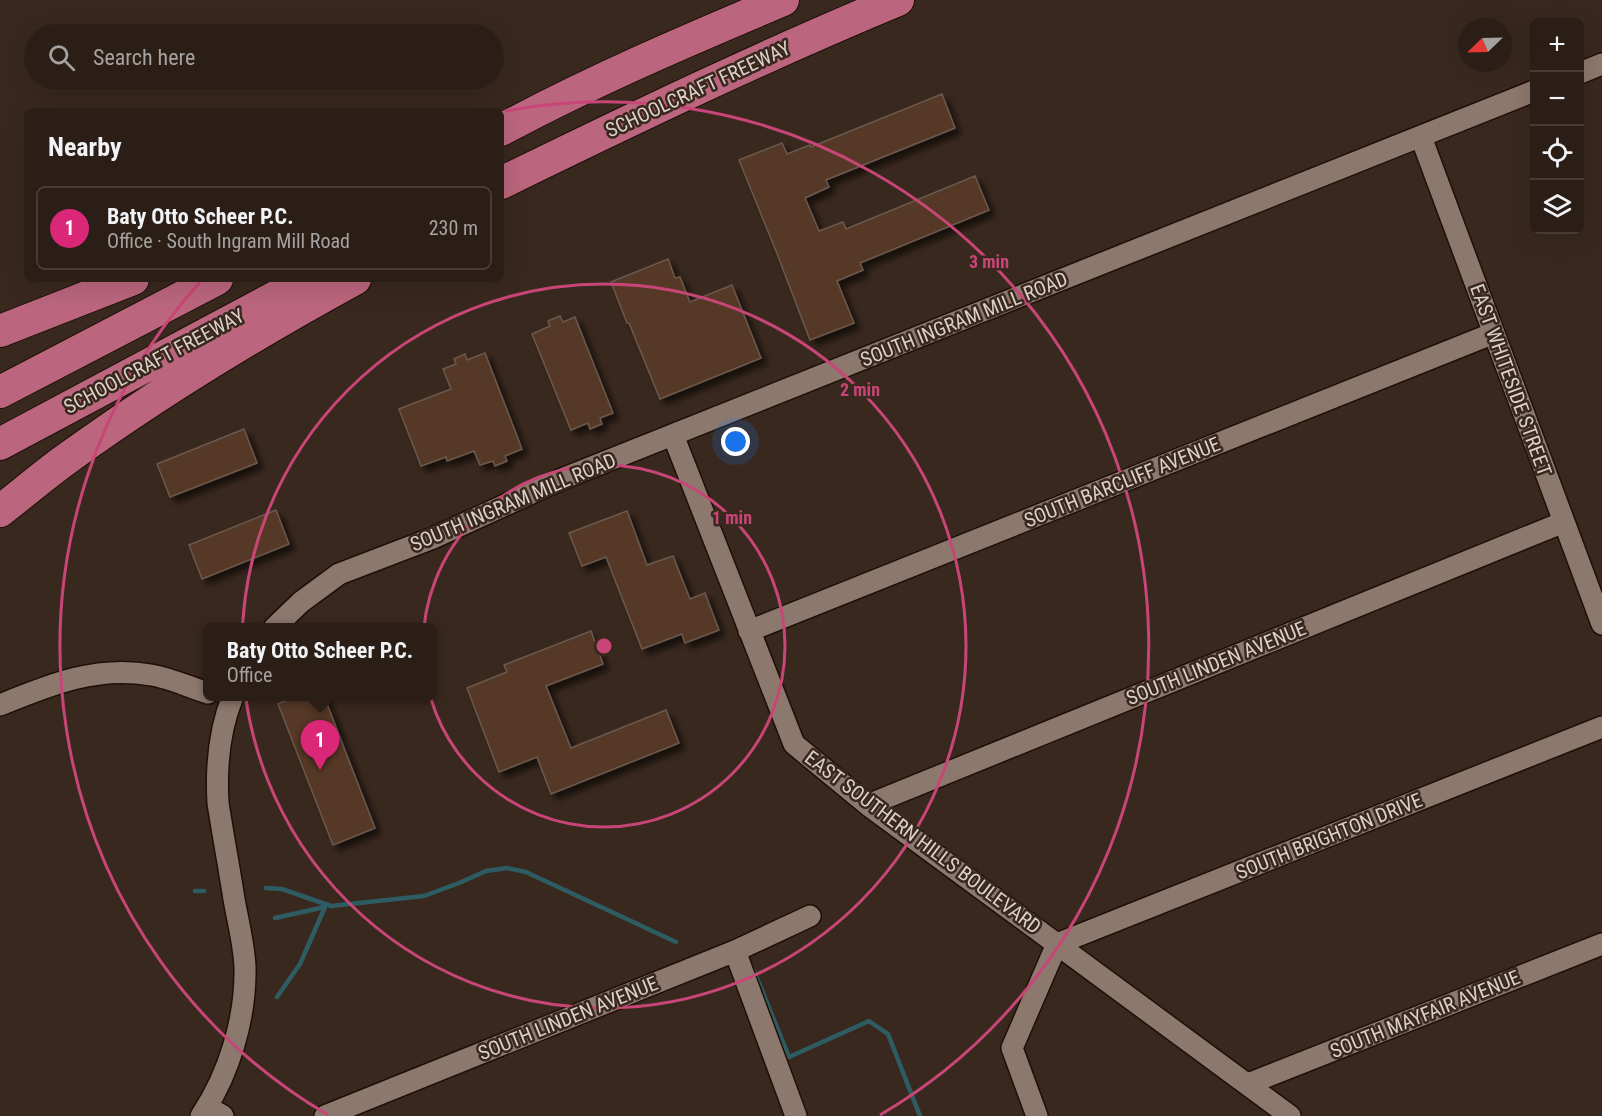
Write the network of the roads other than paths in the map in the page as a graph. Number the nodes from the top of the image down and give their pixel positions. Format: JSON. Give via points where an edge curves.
{"nodes":[{"id":1,"x":783,"y":0,"type":"edge"},
{"id":2,"x":898,"y":0,"type":"edge"},
{"id":3,"x":1602,"y":64,"type":"edge"},
{"id":4,"x":1582,"y":72,"type":"edge"},
{"id":5,"x":1530,"y":93,"type":"edge"},
{"id":6,"x":537,"y":111,"type":"junction"},
{"id":7,"x":504,"y":123,"type":"edge"},
{"id":8,"x":625,"y":123,"type":"junction"},
{"id":9,"x":504,"y":128,"type":"edge"},
{"id":10,"x":1421,"y":137,"type":"junction"},
{"id":11,"x":504,"y":182,"type":"edge"},
{"id":12,"x":504,"y":194,"type":"edge"},
{"id":13,"x":125,"y":282,"type":"edge"},
{"id":14,"x":211,"y":282,"type":"edge"},
{"id":15,"x":303,"y":282,"type":"edge"},
{"id":16,"x":350,"y":282,"type":"edge"},
{"id":17,"x":0,"y":331,"type":"edge"},
{"id":18,"x":1494,"y":333,"type":"junction"},
{"id":19,"x":0,"y":392,"type":"edge"},
{"id":20,"x":673,"y":435,"type":"junction"},
{"id":21,"x":0,"y":444,"type":"edge"},
{"id":22,"x":0,"y":511,"type":"edge"},
{"id":23,"x":1564,"y":522,"type":"junction"},
{"id":24,"x":278,"y":623,"type":"edge"},
{"id":25,"x":1602,"y":624,"type":"edge"},
{"id":26,"x":749,"y":631,"type":"junction"},
{"id":27,"x":203,"y":692,"type":"edge"},
{"id":28,"x":227,"y":701,"type":"edge"},
{"id":29,"x":0,"y":705,"type":"edge"},
{"id":30,"x":1602,"y":727,"type":"edge"},
{"id":31,"x":868,"y":805,"type":"junction"},
{"id":32,"x":810,"y":916,"type":"dead end"},
{"id":33,"x":1057,"y":944,"type":"junction"},
{"id":34,"x":1602,"y":944,"type":"edge"},
{"id":35,"x":735,"y":951,"type":"junction"},
{"id":36,"x":1248,"y":1084,"type":"junction"},
{"id":37,"x":210,"y":1113,"type":"edge"},
{"id":38,"x":325,"y":1116,"type":"edge"},
{"id":39,"x":796,"y":1116,"type":"edge"},
{"id":40,"x":1037,"y":1116,"type":"edge"},
{"id":41,"x":1290,"y":1116,"type":"edge"}],
"edges":[{"from":1,"to":6,"type":"highway"},
{"from":2,"to":8,"type":"highway","name":"SCHOOLCRAFT FREEWAY"},
{"from":3,"to":4,"type":"street"},
{"from":5,"to":10,"type":"street","name":"SOUTH INGRAM MILL ROAD"},
{"from":6,"to":7,"type":"highway"},
{"from":6,"to":9,"type":"highway"},
{"from":8,"to":11,"type":"highway","name":"SCHOOLCRAFT FREEWAY"},
{"from":8,"to":12,"type":"highway"},
{"from":10,"to":18,"type":"street","name":"EAST WHITESIDE STREET"},
{"from":10,"to":20,"type":"street","name":"SOUTH INGRAM MILL ROAD"},
{"from":13,"to":17,"type":"highway"},
{"from":14,"to":19,"type":"highway"},
{"from":15,"to":21,"type":"highway","name":"SCHOOLCRAFT FREEWAY"},
{"from":16,"to":22,"type":"highway","via":[[132,413]]},
{"from":18,"to":23,"type":"street","name":"EAST WHITESIDE STREET"},
{"from":18,"to":26,"type":"street","name":"SOUTH BARCLIFF AVENUE"},
{"from":20,"to":24,"type":"street","name":"SOUTH INGRAM MILL ROAD","via":[[339,574]]},
{"from":20,"to":26,"type":"street","name":"EAST SOUTHERN HILLS BOULEVARD"},
{"from":23,"to":25,"type":"street","name":"EAST WHITESIDE STREET"},
{"from":23,"to":31,"type":"street","name":"SOUTH LINDEN AVENUE"},
{"from":26,"to":31,"type":"street","name":"EAST SOUTHERN HILLS BOULEVARD","via":[[794,744]]},
{"from":27,"to":29,"type":"street","via":[[152,675],[108,672],[63,681]]},
{"from":28,"to":37,"type":"street","via":[[220,742],[218,803],[243,950],[244,989],[233,1049]]},
{"from":30,"to":33,"type":"street","name":"SOUTH BRIGHTON DRIVE"},
{"from":31,"to":33,"type":"street","name":"EAST SOUTHERN HILLS BOULEVARD"},
{"from":32,"to":35,"type":"street","name":"SOUTH LINDEN AVENUE"},
{"from":33,"to":36,"type":"street","name":"EAST SOUTHERN HILLS BOULEVARD"},
{"from":33,"to":40,"type":"street","via":[[1012,1048]]},
{"from":34,"to":36,"type":"street","name":"SOUTH MAYFAIR AVENUE"},
{"from":35,"to":38,"type":"street","name":"SOUTH LINDEN AVENUE"},
{"from":35,"to":39,"type":"street"},
{"from":36,"to":41,"type":"street","name":"EAST SOUTHERN HILLS BOULEVARD"}]}
